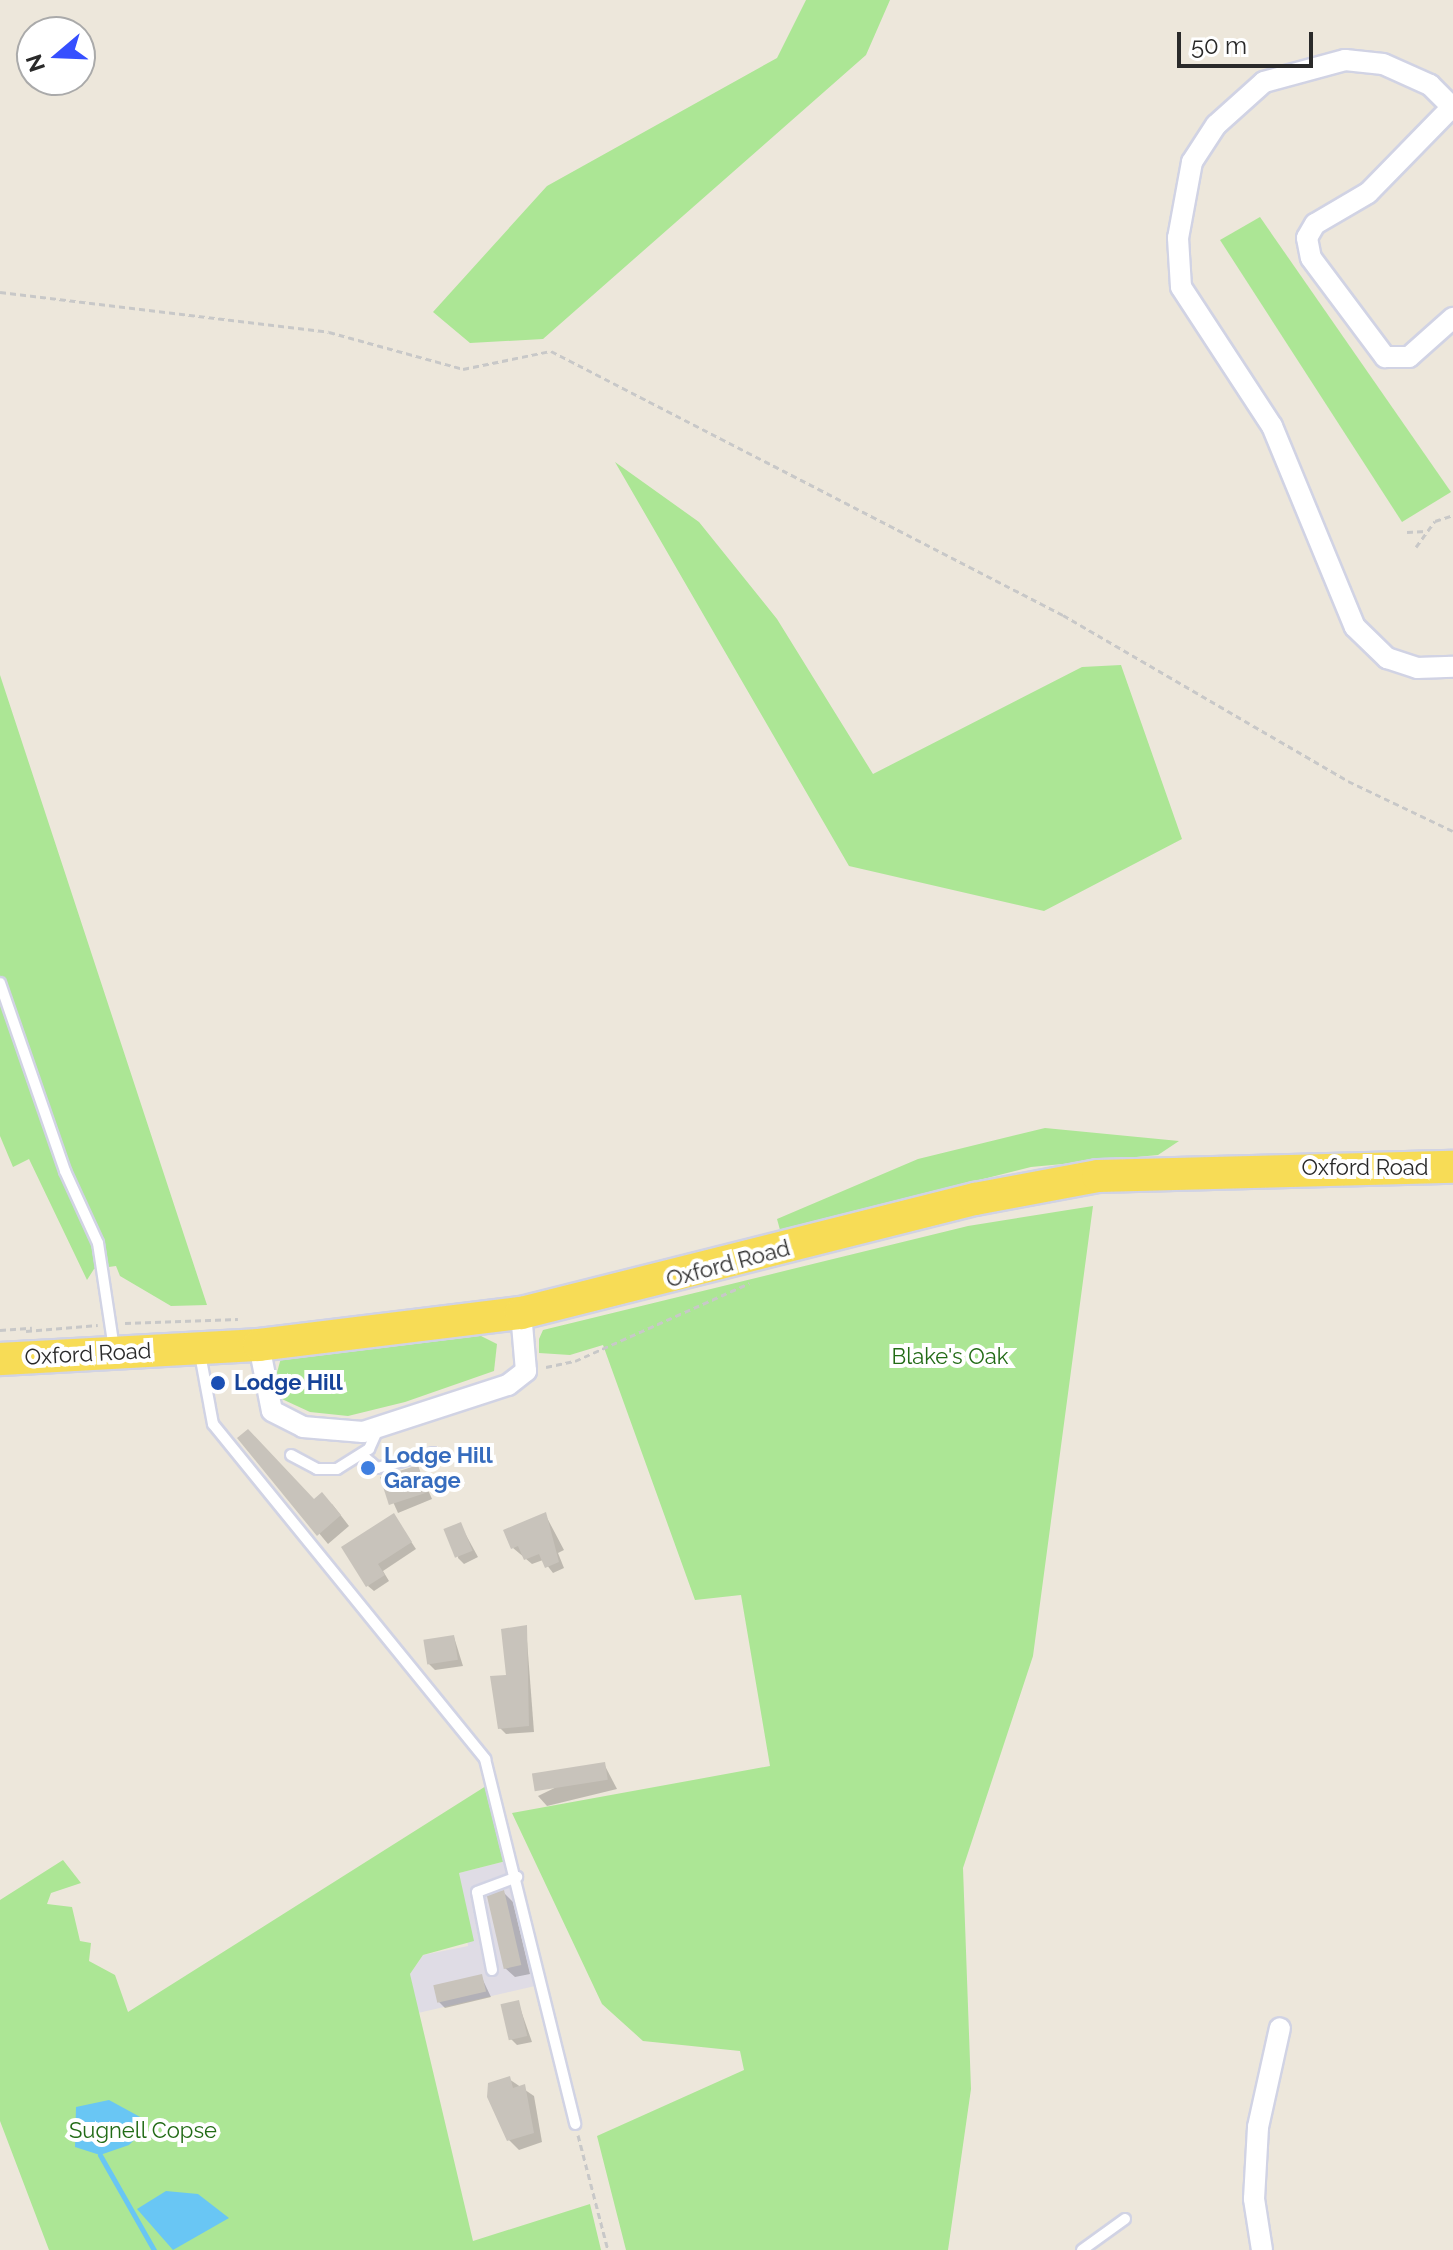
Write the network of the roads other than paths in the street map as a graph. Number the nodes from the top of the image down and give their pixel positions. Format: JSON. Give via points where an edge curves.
{"nodes":[{"id":1,"x":1452,"y":108,"type":"edge"},
{"id":2,"x":1453,"y":318,"type":"edge"},
{"id":3,"x":1453,"y":667,"type":"edge"},
{"id":4,"x":0,"y":983,"type":"edge"},
{"id":5,"x":1453,"y":1167,"type":"edge"},
{"id":6,"x":521,"y":1313,"type":"junction"},
{"id":7,"x":113,"y":1339,"type":"junction"},
{"id":8,"x":259,"y":1345,"type":"junction"},
{"id":9,"x":199,"y":1348,"type":"junction"},
{"id":10,"x":0,"y":1359,"type":"edge"},
{"id":11,"x":378,"y":1429,"type":"junction"},
{"id":12,"x":433,"y":1453,"type":"dead end"},
{"id":13,"x":291,"y":1455,"type":"dead end"},
{"id":14,"x":362,"y":1455,"type":"junction"},
{"id":15,"x":517,"y":1877,"type":"junction"},
{"id":16,"x":492,"y":1970,"type":"dead end"},
{"id":17,"x":1280,"y":2028,"type":"dead end"},
{"id":18,"x":575,"y":2124,"type":"road end"},
{"id":19,"x":1125,"y":2219,"type":"dead end"},
{"id":20,"x":1082,"y":2250,"type":"edge"},
{"id":21,"x":1262,"y":2250,"type":"edge"}],
"edges":[{"from":1,"to":2,"type":"street","via":[[1368,193],[1315,224],[1307,238],[1311,258],[1385,357],[1409,357]]},
{"from":1,"to":3,"type":"street","via":[[1430,85],[1383,64],[1345,60],[1264,82],[1216,125],[1192,162],[1178,238],[1181,287],[1272,426],[1355,627],[1387,658],[1417,668]]},
{"from":4,"to":7,"type":"lane","via":[[65,1171],[98,1243]]},
{"from":5,"to":6,"type":"main road","name":"Oxford Road","via":[[1082,1179],[922,1211]]},
{"from":6,"to":8,"type":"main road","name":"Oxford Road"},
{"from":6,"to":11,"type":"street","via":[[526,1371],[485,1397]]},
{"from":7,"to":9,"type":"main road","name":"Oxford Road"},
{"from":7,"to":10,"type":"main road","name":"Oxford Road"},
{"from":8,"to":9,"type":"main road","name":"Oxford Road"},
{"from":8,"to":11,"type":"street","via":[[272,1411],[333,1432]]},
{"from":9,"to":15,"type":"lane","via":[[213,1424],[485,1759]]},
{"from":11,"to":14,"type":"lane"},
{"from":12,"to":14,"type":"lane","via":[[377,1468]]},
{"from":13,"to":14,"type":"lane","via":[[329,1470]]},
{"from":15,"to":16,"type":"lane","via":[[477,1892]]},
{"from":15,"to":18,"type":"lane"},
{"from":17,"to":21,"type":"street","via":[[1258,2127],[1254,2199]]},
{"from":19,"to":20,"type":"lane"}]}
